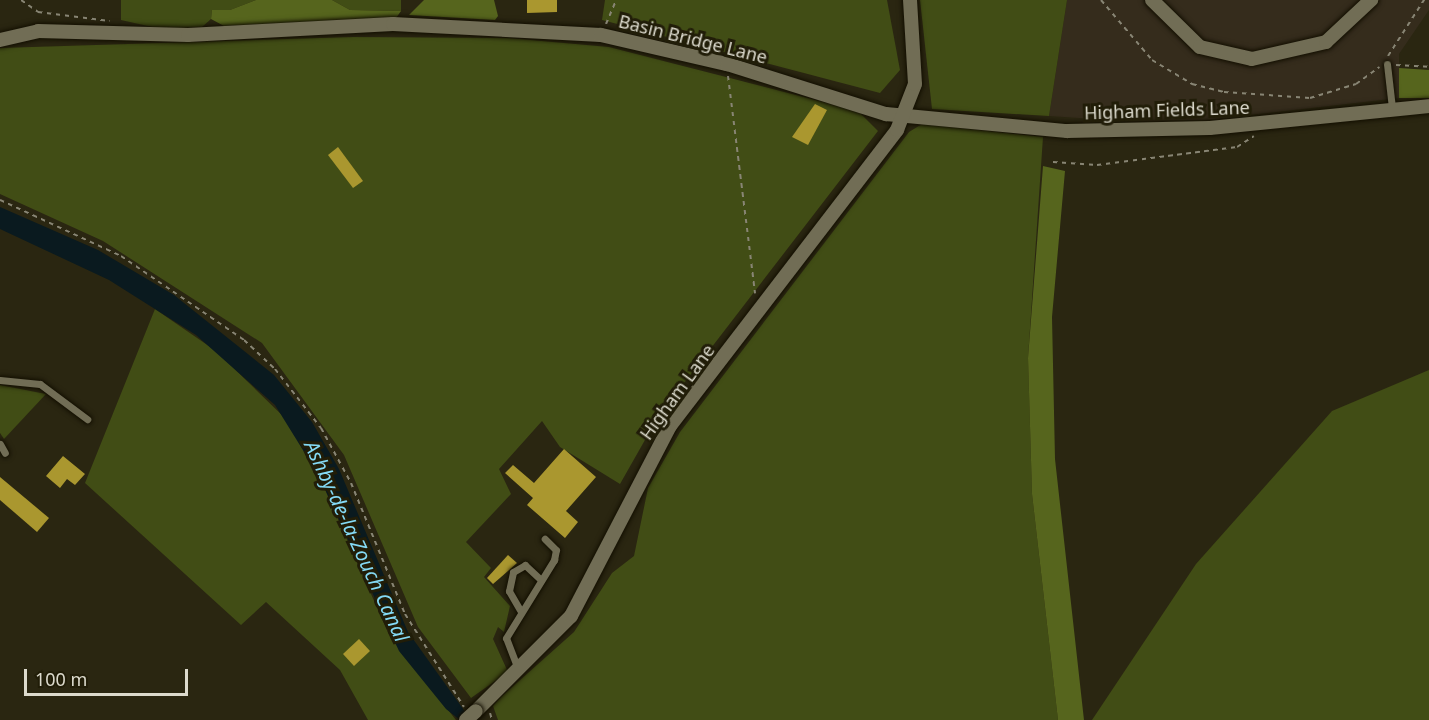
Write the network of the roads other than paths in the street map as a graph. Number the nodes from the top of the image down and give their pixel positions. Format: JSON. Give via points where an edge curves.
{"nodes":[{"id":1,"x":910,"y":0,"type":"edge"},
{"id":2,"x":1152,"y":0,"type":"edge"},
{"id":3,"x":1371,"y":0,"type":"edge"},
{"id":4,"x":0,"y":40,"type":"edge"},
{"id":5,"x":1388,"y":64,"type":"road end"},
{"id":6,"x":1429,"y":106,"type":"edge"},
{"id":7,"x":1392,"y":108,"type":"junction"},
{"id":8,"x":905,"y":116,"type":"junction"},
{"id":9,"x":0,"y":380,"type":"edge"},
{"id":10,"x":87,"y":419,"type":"dead end"},
{"id":11,"x":0,"y":444,"type":"edge"},
{"id":12,"x":5,"y":453,"type":"dead end"},
{"id":13,"x":545,"y":539,"type":"dead end"},
{"id":14,"x":541,"y":580,"type":"junction"},
{"id":15,"x":520,"y":610,"type":"junction"},
{"id":16,"x":519,"y":672,"type":"junction"},
{"id":17,"x":471,"y":715,"type":"edge"}],
"edges":[{"from":1,"to":8,"type":"street","name":"Higham Lane","via":[[916,61]]},
{"from":2,"to":3,"type":"street","via":[[1200,47],[1252,59],[1326,42]]},
{"from":4,"to":8,"type":"street","name":"Basin Bridge Lane","via":[[38,31],[116,33],[393,24],[601,35],[727,64]]},
{"from":5,"to":7,"type":"lane"},
{"from":6,"to":7,"type":"street","name":"Higham Fields Lane"},
{"from":7,"to":8,"type":"street","name":"Higham Fields Lane","via":[[1256,124],[1067,130]]},
{"from":8,"to":16,"type":"street","name":"Higham Lane","via":[[882,154],[670,426],[571,616]]},
{"from":9,"to":10,"type":"lane","via":[[40,384]]},
{"from":11,"to":12,"type":"lane"},
{"from":13,"to":14,"type":"lane","via":[[556,555]]},
{"from":14,"to":15,"type":"lane"},
{"from":14,"to":15,"type":"lane","via":[[525,565],[513,572],[509,591]]},
{"from":15,"to":16,"type":"lane","via":[[506,638]]},
{"from":16,"to":17,"type":"street","name":"Higham Lane"}]}
